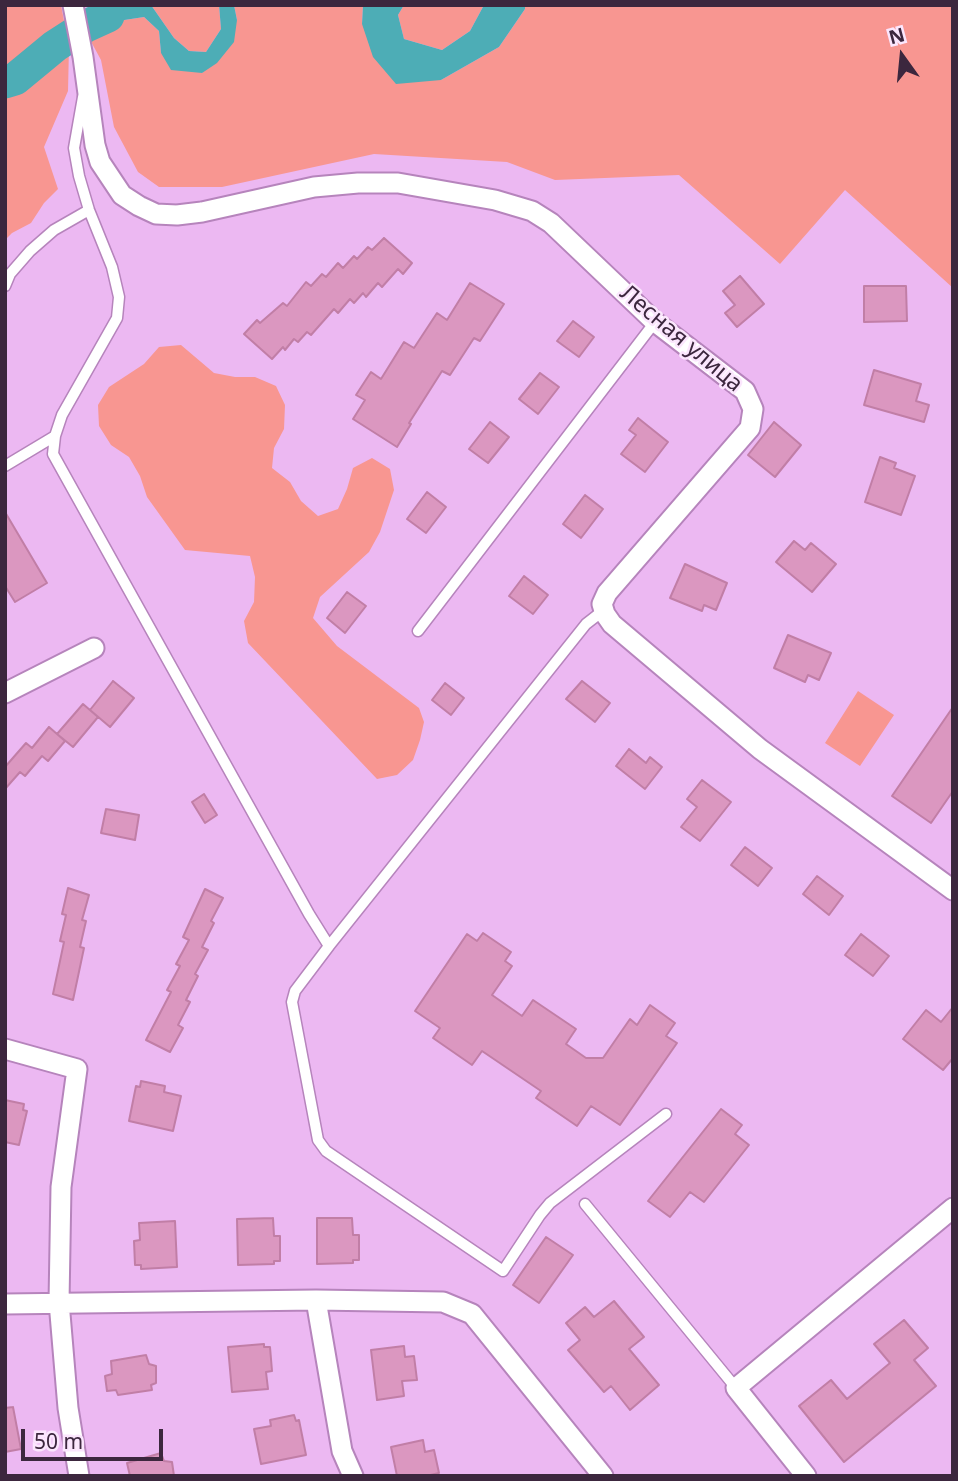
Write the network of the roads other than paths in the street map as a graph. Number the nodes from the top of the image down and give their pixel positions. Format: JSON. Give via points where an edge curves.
{"nodes":[{"id":1,"x":74,"y":5,"type":"edge"},
{"id":2,"x":87,"y":83,"type":"junction"},
{"id":3,"x":89,"y":210,"type":"junction"},
{"id":4,"x":5,"y":286,"type":"edge"},
{"id":5,"x":655,"y":322,"type":"junction"},
{"id":6,"x":55,"y":436,"type":"junction"},
{"id":7,"x":5,"y":466,"type":"edge"},
{"id":8,"x":604,"y":610,"type":"junction"},
{"id":9,"x":418,"y":631,"type":"dead end"},
{"id":10,"x":94,"y":648,"type":"dead end"},
{"id":11,"x":5,"y":693,"type":"edge"},
{"id":12,"x":953,"y":890,"type":"edge"},
{"id":13,"x":329,"y":946,"type":"junction"},
{"id":14,"x":5,"y":1049,"type":"edge"},
{"id":15,"x":666,"y":1114,"type":"dead end"},
{"id":16,"x":585,"y":1204,"type":"dead end"},
{"id":17,"x":953,"y":1208,"type":"edge"},
{"id":18,"x":316,"y":1300,"type":"junction"},
{"id":19,"x":59,"y":1302,"type":"junction"},
{"id":20,"x":5,"y":1304,"type":"edge"},
{"id":21,"x":736,"y":1388,"type":"junction"},
{"id":22,"x":79,"y":1476,"type":"edge"},
{"id":23,"x":353,"y":1476,"type":"edge"},
{"id":24,"x":603,"y":1476,"type":"edge"},
{"id":25,"x":806,"y":1476,"type":"edge"}],
"edges":[{"from":1,"to":2,"type":"street","name":"Лесная улица"},
{"from":2,"to":3,"type":"lane","via":[[74,148]]},
{"from":2,"to":5,"type":"street","name":"Лесная улица","via":[[100,162],[122,195],[156,214],[202,212],[314,187],[358,183],[398,183],[495,200],[551,223]]},
{"from":3,"to":4,"type":"lane","via":[[54,230],[30,251]]},
{"from":3,"to":6,"type":"lane","via":[[112,267],[119,297],[117,317]]},
{"from":5,"to":8,"type":"street","name":"Лесная улица","via":[[745,391],[753,418],[750,428],[607,593]]},
{"from":5,"to":9,"type":"lane"},
{"from":6,"to":7,"type":"lane"},
{"from":6,"to":13,"type":"lane","via":[[53,454],[61,470]]},
{"from":8,"to":12,"type":"street","via":[[612,624],[760,749]]},
{"from":8,"to":13,"type":"lane","via":[[586,624]]},
{"from":10,"to":11,"type":"street"},
{"from":13,"to":15,"type":"lane","via":[[295,991],[292,1002],[318,1140],[326,1151],[503,1270],[551,1203]]},
{"from":14,"to":19,"type":"street","via":[[77,1069],[61,1187]]},
{"from":16,"to":21,"type":"lane"},
{"from":17,"to":21,"type":"street"},
{"from":18,"to":19,"type":"street"},
{"from":18,"to":23,"type":"street","via":[[342,1451]]},
{"from":18,"to":24,"type":"street","via":[[443,1303],[471,1314]]},
{"from":19,"to":20,"type":"street"},
{"from":19,"to":22,"type":"street"},
{"from":21,"to":25,"type":"street"}]}
